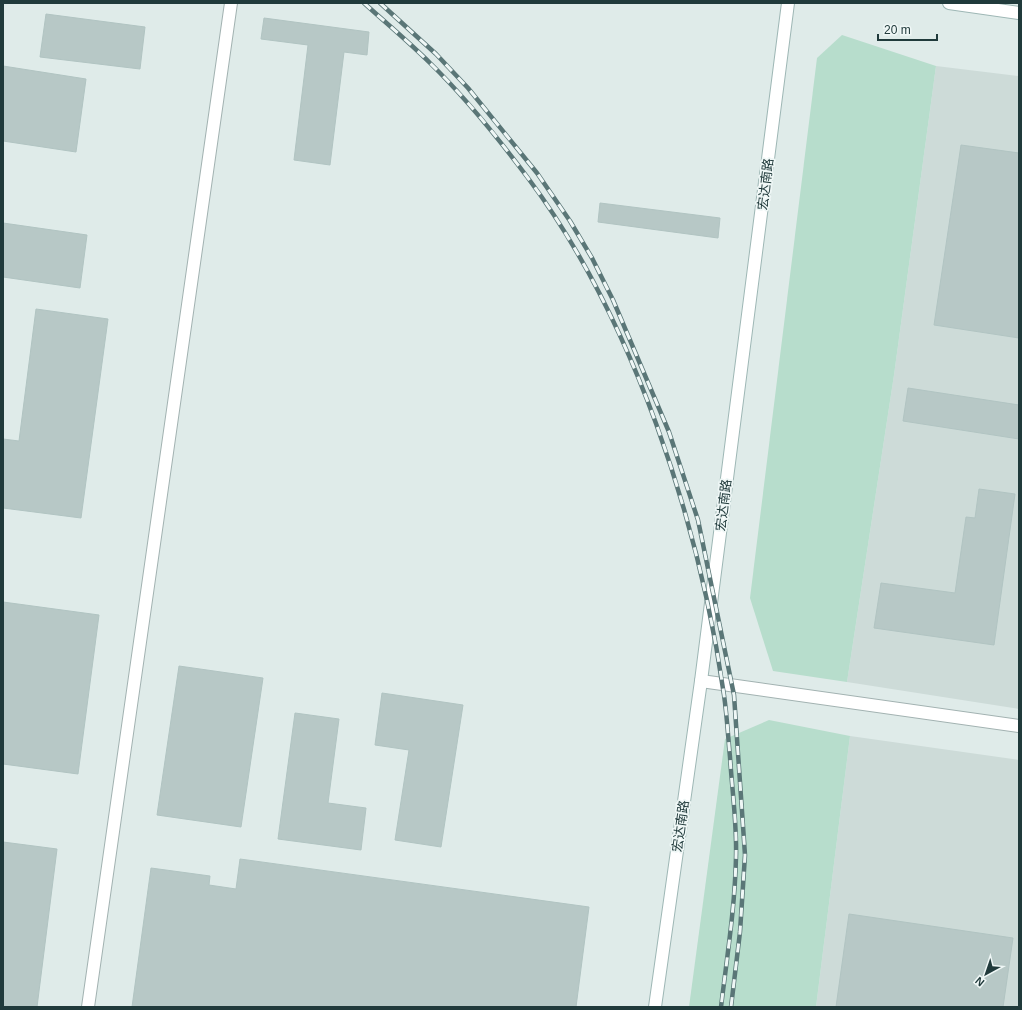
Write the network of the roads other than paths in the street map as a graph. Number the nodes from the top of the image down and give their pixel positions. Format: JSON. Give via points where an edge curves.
{"nodes":[{"id":1,"x":231,"y":3,"type":"edge"},
{"id":2,"x":788,"y":3,"type":"edge"},
{"id":3,"x":949,"y":3,"type":"edge"},
{"id":4,"x":1019,"y":13,"type":"edge"},
{"id":5,"x":701,"y":680,"type":"junction"},
{"id":6,"x":1019,"y":726,"type":"edge"},
{"id":7,"x":88,"y":1007,"type":"edge"},
{"id":8,"x":655,"y":1007,"type":"edge"}],
"edges":[{"from":1,"to":7,"type":"street"},
{"from":2,"to":5,"type":"street","name":"宏达南路"},
{"from":3,"to":4,"type":"street"},
{"from":5,"to":6,"type":"street"},
{"from":5,"to":8,"type":"street","name":"宏达南路"}]}
